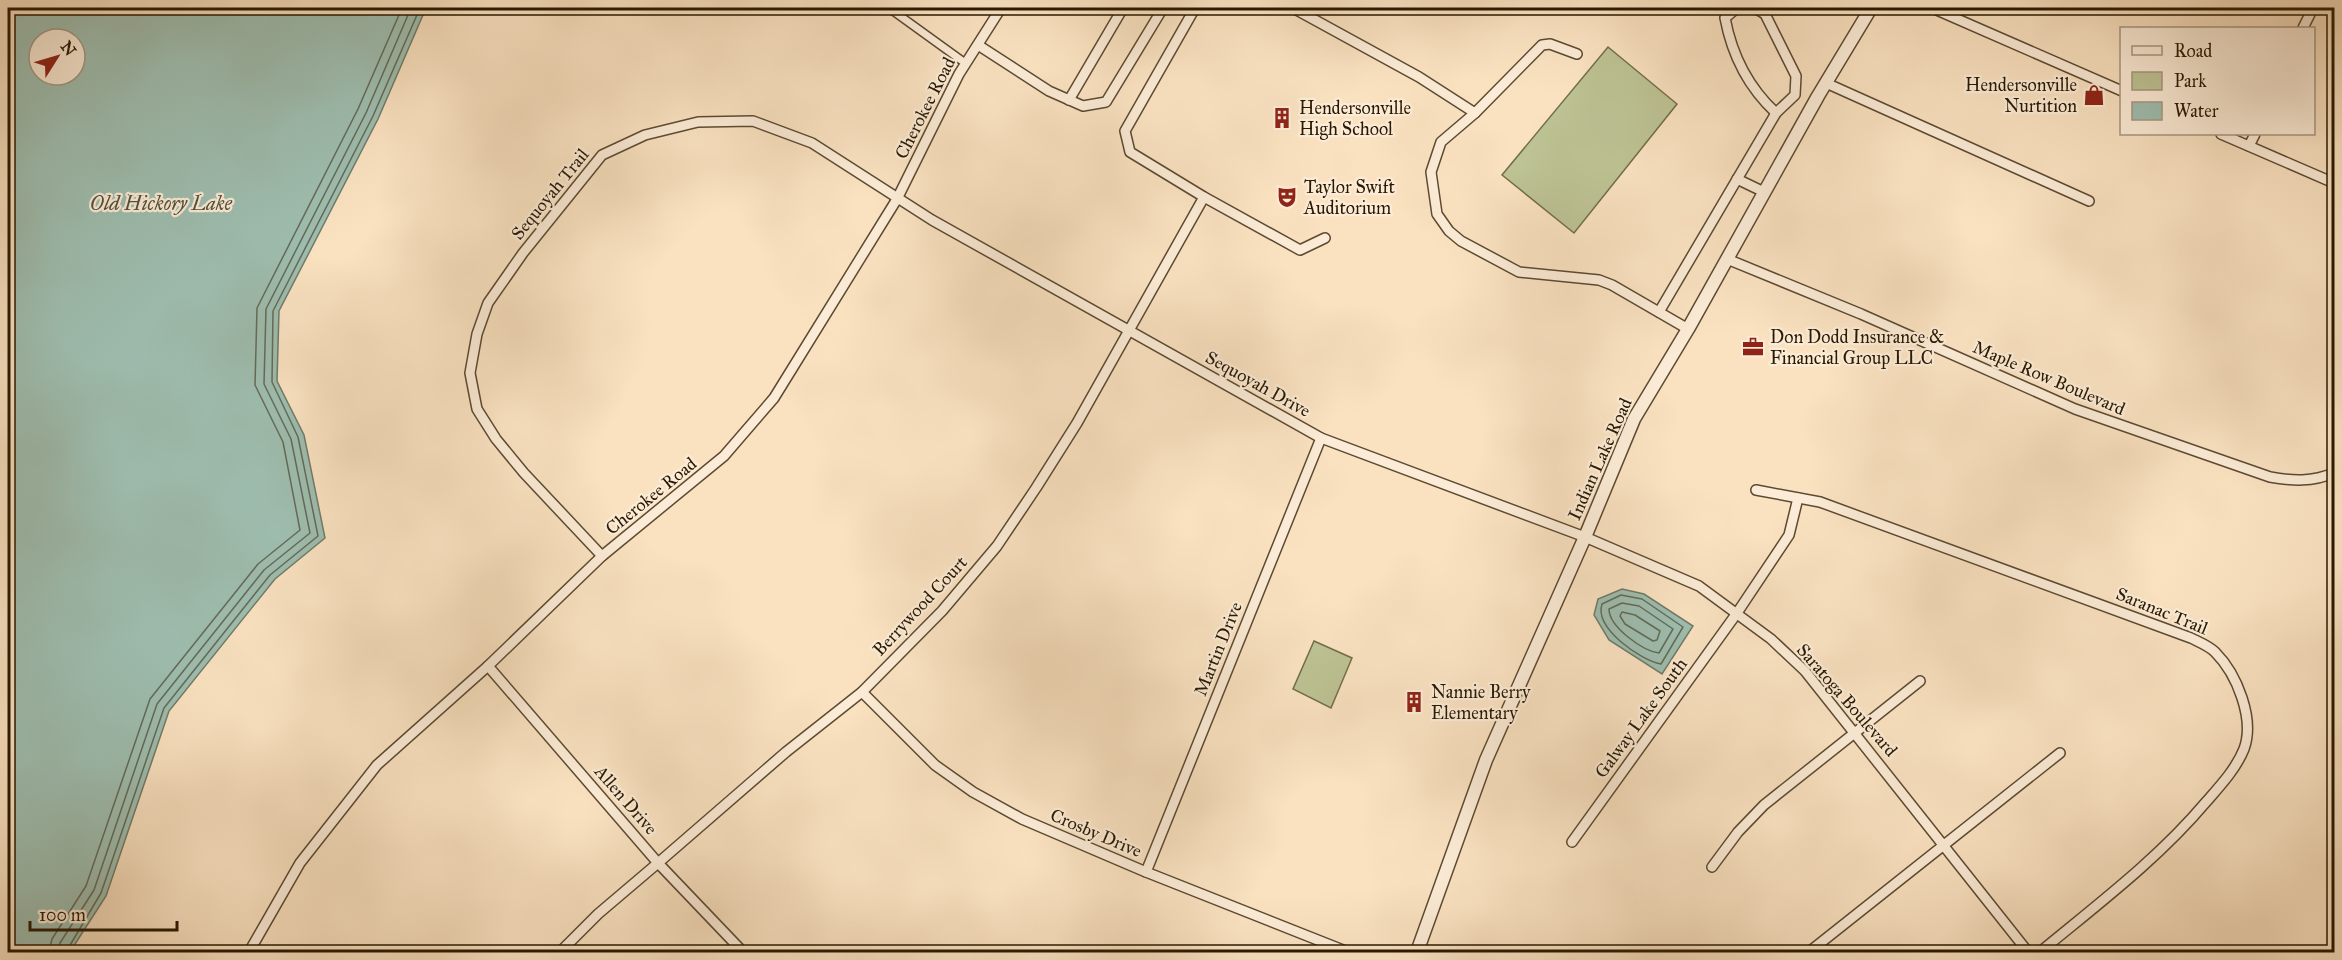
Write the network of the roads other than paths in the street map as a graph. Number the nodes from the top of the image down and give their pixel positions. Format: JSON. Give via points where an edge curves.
{"nodes":[{"id":1,"x":889,"y":8,"type":"edge"},
{"id":2,"x":1001,"y":8,"type":"edge"},
{"id":3,"x":1123,"y":8,"type":"edge"},
{"id":4,"x":1163,"y":8,"type":"edge"},
{"id":5,"x":1195,"y":8,"type":"edge"},
{"id":6,"x":1293,"y":8,"type":"edge"},
{"id":7,"x":1737,"y":8,"type":"edge"},
{"id":8,"x":1755,"y":8,"type":"edge"},
{"id":9,"x":1871,"y":8,"type":"edge"},
{"id":10,"x":1932,"y":8,"type":"edge"},
{"id":11,"x":2313,"y":8,"type":"edge"},
{"id":12,"x":2304,"y":27,"type":"edge"},
{"id":13,"x":978,"y":45,"type":"junction"},
{"id":14,"x":1577,"y":54,"type":"dead end"},
{"id":15,"x":962,"y":60,"type":"dead end"},
{"id":16,"x":1826,"y":83,"type":"junction"},
{"id":17,"x":2120,"y":91,"type":"edge"},
{"id":18,"x":1069,"y":100,"type":"junction"},
{"id":19,"x":1475,"y":113,"type":"junction"},
{"id":20,"x":1776,"y":113,"type":"junction"},
{"id":21,"x":2223,"y":135,"type":"edge"},
{"id":22,"x":2254,"y":135,"type":"edge"},
{"id":23,"x":2249,"y":146,"type":"junction"},
{"id":24,"x":1737,"y":179,"type":"junction"},
{"id":25,"x":2334,"y":183,"type":"edge"},
{"id":26,"x":1764,"y":192,"type":"junction"},
{"id":27,"x":1204,"y":197,"type":"junction"},
{"id":28,"x":897,"y":199,"type":"junction"},
{"id":29,"x":2089,"y":201,"type":"dead end"},
{"id":30,"x":932,"y":220,"type":"joint"},
{"id":31,"x":1325,"y":238,"type":"dead end"},
{"id":32,"x":1727,"y":259,"type":"junction"},
{"id":33,"x":1659,"y":312,"type":"junction"},
{"id":34,"x":1688,"y":329,"type":"junction"},
{"id":35,"x":1128,"y":330,"type":"junction"},
{"id":36,"x":1321,"y":438,"type":"junction"},
{"id":37,"x":2334,"y":473,"type":"edge"},
{"id":38,"x":1756,"y":490,"type":"dead end"},
{"id":39,"x":1798,"y":498,"type":"junction"},
{"id":40,"x":1585,"y":537,"type":"junction"},
{"id":41,"x":602,"y":556,"type":"junction"},
{"id":42,"x":1737,"y":613,"type":"junction"},
{"id":43,"x":488,"y":666,"type":"junction"},
{"id":44,"x":1920,"y":681,"type":"dead end"},
{"id":45,"x":862,"y":692,"type":"junction"},
{"id":46,"x":1855,"y":732,"type":"junction"},
{"id":47,"x":2060,"y":753,"type":"dead end"},
{"id":48,"x":1572,"y":842,"type":"dead end"},
{"id":49,"x":1944,"y":844,"type":"junction"},
{"id":50,"x":658,"y":863,"type":"junction"},
{"id":51,"x":1712,"y":867,"type":"dead end"},
{"id":52,"x":1146,"y":872,"type":"junction"},
{"id":53,"x":2334,"y":945,"type":"edge"},
{"id":54,"x":249,"y":952,"type":"edge"},
{"id":55,"x":560,"y":952,"type":"edge"},
{"id":56,"x":743,"y":952,"type":"edge"},
{"id":57,"x":1348,"y":952,"type":"edge"},
{"id":58,"x":1418,"y":952,"type":"edge"},
{"id":59,"x":1809,"y":952,"type":"edge"},
{"id":60,"x":2028,"y":952,"type":"edge"},
{"id":61,"x":2040,"y":952,"type":"edge"},
{"id":62,"x":2328,"y":952,"type":"edge"}],
"edges":[{"from":1,"to":15,"type":"street"},
{"from":2,"to":13,"type":"street","name":"Cherokee Road"},
{"from":3,"to":18,"type":"street"},
{"from":4,"to":18,"type":"street","via":[[1106,102],[1083,106]]},
{"from":5,"to":27,"type":"street","via":[[1125,131],[1130,152]]},
{"from":6,"to":19,"type":"street"},
{"from":7,"to":20,"type":"street","via":[[1725,18],[1728,34],[1757,96]]},
{"from":8,"to":20,"type":"street","via":[[1765,14],[1796,76],[1795,95]]},
{"from":9,"to":16,"type":"street","name":"Indian Lake Road"},
{"from":10,"to":17,"type":"street"},
{"from":11,"to":12,"type":"street"},
{"from":13,"to":18,"type":"street","via":[[1048,91]]},
{"from":13,"to":28,"type":"street","name":"Cherokee Road","via":[[959,74]]},
{"from":14,"to":19,"type":"street","via":[[1542,45]]},
{"from":16,"to":26,"type":"street","name":"Indian Lake Road"},
{"from":16,"to":29,"type":"street"},
{"from":19,"to":33,"type":"street","via":[[1441,142],[1431,172],[1437,214],[1449,231],[1519,272],[1599,280]]},
{"from":20,"to":24,"type":"street"},
{"from":21,"to":23,"type":"street"},
{"from":22,"to":23,"type":"street"},
{"from":23,"to":25,"type":"street"},
{"from":24,"to":26,"type":"street"},
{"from":24,"to":33,"type":"street"},
{"from":26,"to":32,"type":"street","name":"Indian Lake Road"},
{"from":27,"to":31,"type":"street","via":[[1300,250]]},
{"from":27,"to":35,"type":"street","name":"Berrywood Court"},
{"from":28,"to":30,"type":"street","name":"Sequoyah Trail"},
{"from":28,"to":41,"type":"street","name":"Cherokee Road","via":[[774,398],[750,428],[696,481]]},
{"from":28,"to":41,"type":"street","name":"Sequoyah Trail","via":[[812,142],[753,121],[698,122],[645,135],[602,155],[494,293],[477,334],[470,373],[477,409],[496,439]]},
{"from":30,"to":35,"type":"street","name":"Sequoyah Drive"},
{"from":32,"to":34,"type":"street","name":"Indian Lake Road"},
{"from":32,"to":37,"type":"street","name":"Maple Row Boulevard","via":[[2123,428],[2270,477],[2294,481]]},
{"from":33,"to":34,"type":"street"},
{"from":34,"to":40,"type":"street","name":"Indian Lake Road","via":[[1634,418]]},
{"from":35,"to":36,"type":"street","name":"Sequoyah Drive"},
{"from":35,"to":45,"type":"street","name":"Berrywood Court","via":[[1077,423],[997,546],[942,611]]},
{"from":36,"to":40,"type":"street","name":"Sequoyah Drive"},
{"from":36,"to":52,"type":"street","name":"Martin Drive"},
{"from":38,"to":39,"type":"street","name":"Saranac Trail"},
{"from":39,"to":42,"type":"street","name":"Galway Lake South","via":[[1789,536]]},
{"from":39,"to":61,"type":"street","name":"Saranac Trail","via":[[1820,502],[2191,638],[2214,651],[2236,686],[2247,729],[2244,749],[2225,780],[2178,836]]},
{"from":40,"to":42,"type":"street","name":"Saratoga Boulevard","via":[[1699,586]]},
{"from":40,"to":58,"type":"street","name":"Indian Lake Road","via":[[1486,760]]},
{"from":41,"to":43,"type":"street","name":"Cherokee Road"},
{"from":42,"to":46,"type":"street","name":"Saratoga Boulevard","via":[[1805,671]]},
{"from":42,"to":48,"type":"street","name":"Galway Lake South"},
{"from":43,"to":50,"type":"street","name":"Allen Drive"},
{"from":43,"to":54,"type":"street","name":"Cherokee Road","via":[[377,765],[300,862]]},
{"from":44,"to":46,"type":"street"},
{"from":45,"to":50,"type":"street","name":"Berrywood Court"},
{"from":45,"to":52,"type":"street","name":"Crosby Drive","via":[[935,765],[973,792],[1022,819]]},
{"from":46,"to":49,"type":"street","name":"Saratoga Boulevard"},
{"from":46,"to":51,"type":"street","via":[[1764,805]]},
{"from":47,"to":49,"type":"street"},
{"from":49,"to":59,"type":"street"},
{"from":49,"to":60,"type":"street","name":"Saratoga Boulevard"},
{"from":50,"to":55,"type":"street","name":"Berrywood Court"},
{"from":50,"to":56,"type":"street","name":"Allen Drive"},
{"from":52,"to":57,"type":"street","name":"Crosby Drive"},
{"from":53,"to":62,"type":"street"}]}
